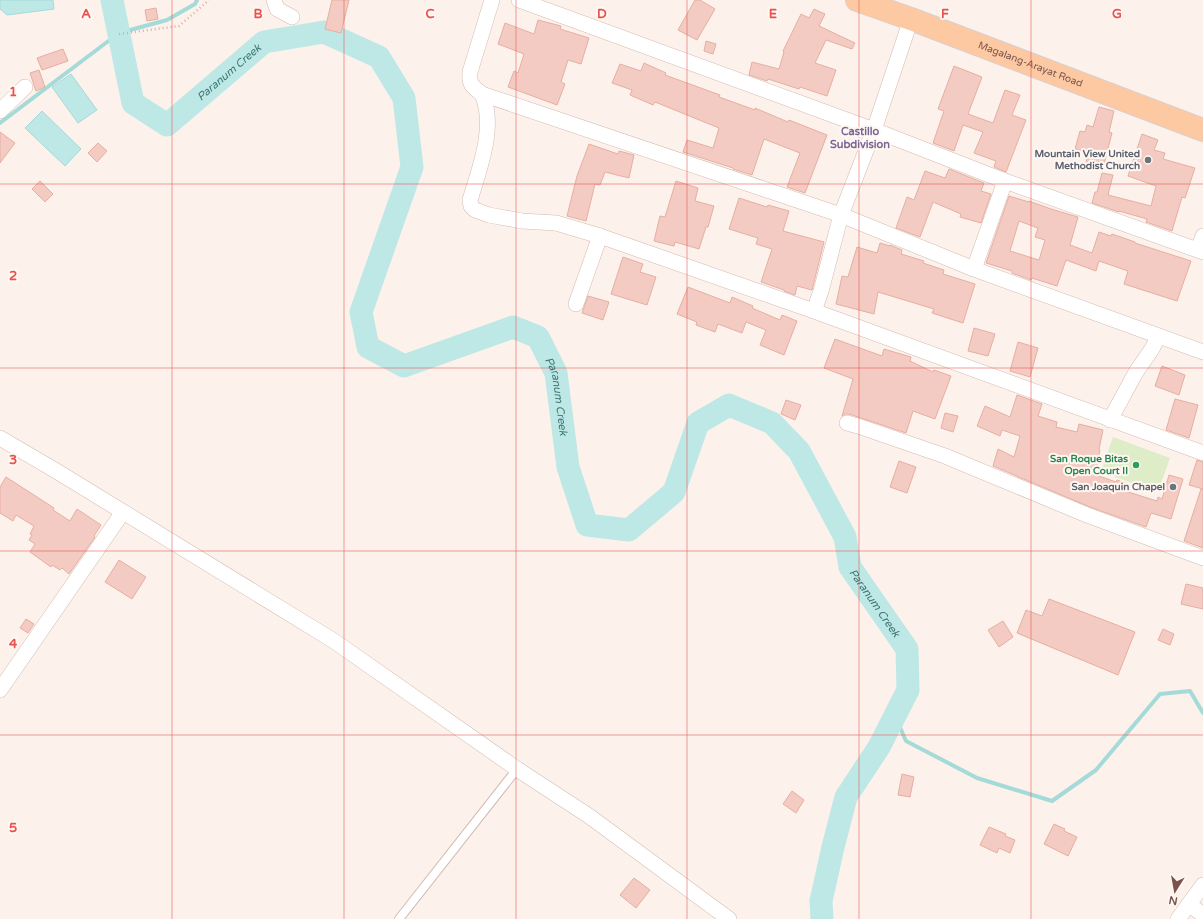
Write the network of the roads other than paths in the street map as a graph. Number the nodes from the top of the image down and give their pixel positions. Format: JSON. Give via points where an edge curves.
{"nodes":[{"id":1,"x":274,"y":0,"type":"edge"},
{"id":2,"x":492,"y":0,"type":"edge"},
{"id":3,"x":519,"y":0,"type":"edge"},
{"id":4,"x":857,"y":0,"type":"edge"},
{"id":5,"x":880,"y":4,"type":"edge"},
{"id":6,"x":292,"y":17,"type":"dead end"},
{"id":7,"x":910,"y":19,"type":"junction"},
{"id":8,"x":25,"y":87,"type":"dead end"},
{"id":9,"x":482,"y":94,"type":"junction"},
{"id":10,"x":0,"y":111,"type":"edge"},
{"id":11,"x":874,"y":130,"type":"junction"},
{"id":12,"x":1203,"y":130,"type":"edge"},
{"id":13,"x":1005,"y":181,"type":"junction"},
{"id":14,"x":841,"y":215,"type":"junction"},
{"id":15,"x":600,"y":236,"type":"junction"},
{"id":16,"x":1201,"y":246,"type":"edge"},
{"id":17,"x":974,"y":269,"type":"junction"},
{"id":18,"x":576,"y":304,"type":"dead end"},
{"id":19,"x":814,"y":311,"type":"junction"},
{"id":20,"x":1158,"y":337,"type":"junction"},
{"id":21,"x":1203,"y":352,"type":"edge"},
{"id":22,"x":1110,"y":420,"type":"junction"},
{"id":23,"x":847,"y":423,"type":"dead end"},
{"id":24,"x":0,"y":438,"type":"edge"},
{"id":25,"x":1203,"y":453,"type":"edge"},
{"id":26,"x":123,"y":512,"type":"junction"},
{"id":27,"x":1203,"y":558,"type":"edge"},
{"id":28,"x":0,"y":690,"type":"edge"},
{"id":29,"x":517,"y":769,"type":"junction"},
{"id":30,"x":1203,"y":885,"type":"edge"},
{"id":31,"x":1189,"y":904,"type":"junction"},
{"id":32,"x":1203,"y":915,"type":"edge"},
{"id":33,"x":399,"y":919,"type":"edge"},
{"id":34,"x":729,"y":919,"type":"edge"},
{"id":35,"x":1178,"y":919,"type":"edge"}],
"edges":[{"from":1,"to":6,"type":"street","via":[[277,9]]},
{"from":2,"to":9,"type":"street","via":[[469,81]]},
{"from":3,"to":11,"type":"street"},
{"from":4,"to":5,"type":"main road","name":"Magalang-Arayat Road"},
{"from":5,"to":7,"type":"main road","name":"Magalang-Arayat Road"},
{"from":7,"to":11,"type":"street"},
{"from":7,"to":12,"type":"main road","name":"Magalang-Arayat Road"},
{"from":8,"to":10,"type":"street"},
{"from":9,"to":14,"type":"street"},
{"from":9,"to":15,"type":"street","via":[[486,103],[487,131],[470,200],[471,206],[490,215],[522,221],[556,223]]},
{"from":11,"to":13,"type":"street"},
{"from":11,"to":14,"type":"street"},
{"from":13,"to":16,"type":"street"},
{"from":13,"to":17,"type":"street"},
{"from":14,"to":17,"type":"street"},
{"from":14,"to":19,"type":"street"},
{"from":15,"to":18,"type":"street"},
{"from":15,"to":19,"type":"street"},
{"from":17,"to":20,"type":"street"},
{"from":19,"to":22,"type":"street"},
{"from":20,"to":21,"type":"street"},
{"from":20,"to":22,"type":"street"},
{"from":22,"to":25,"type":"street"},
{"from":23,"to":27,"type":"street","via":[[945,456],[1087,515]]},
{"from":24,"to":26,"type":"street"},
{"from":26,"to":28,"type":"street"},
{"from":26,"to":29,"type":"street","via":[[334,641]]},
{"from":29,"to":33,"type":"lane"},
{"from":29,"to":34,"type":"street","via":[[589,816]]},
{"from":30,"to":31,"type":"street"},
{"from":31,"to":32,"type":"street"},
{"from":31,"to":35,"type":"street"}]}
